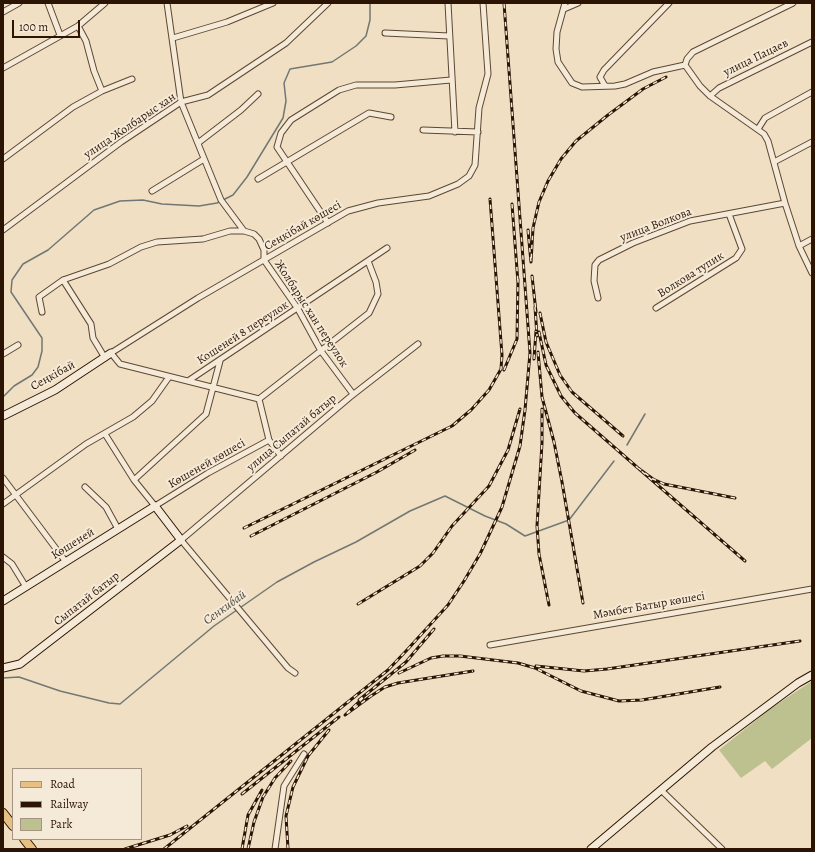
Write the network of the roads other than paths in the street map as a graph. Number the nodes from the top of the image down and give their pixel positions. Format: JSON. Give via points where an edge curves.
{"nodes":[{"id":1,"x":19,"y":3,"type":"edge"},
{"id":2,"x":48,"y":3,"type":"edge"},
{"id":3,"x":106,"y":3,"type":"edge"},
{"id":4,"x":167,"y":3,"type":"edge"},
{"id":5,"x":273,"y":3,"type":"edge"},
{"id":6,"x":328,"y":3,"type":"edge"},
{"id":7,"x":448,"y":3,"type":"edge"},
{"id":8,"x":483,"y":3,"type":"edge"},
{"id":9,"x":565,"y":3,"type":"edge"},
{"id":10,"x":578,"y":3,"type":"edge"},
{"id":11,"x":669,"y":3,"type":"edge"},
{"id":12,"x":793,"y":3,"type":"edge"},
{"id":13,"x":564,"y":9,"type":"junction"},
{"id":14,"x":3,"y":12,"type":"edge"},
{"id":15,"x":78,"y":26,"type":"junction"},
{"id":16,"x":385,"y":33,"type":"dead end"},
{"id":17,"x":60,"y":35,"type":"junction"},
{"id":18,"x":449,"y":36,"type":"junction"},
{"id":19,"x":173,"y":38,"type":"junction"},
{"id":20,"x":812,"y":42,"type":"edge"},
{"id":21,"x":685,"y":64,"type":"junction"},
{"id":22,"x":3,"y":68,"type":"edge"},
{"id":23,"x":132,"y":79,"type":"dead end"},
{"id":24,"x":451,"y":80,"type":"junction"},
{"id":25,"x":605,"y":86,"type":"junction"},
{"id":26,"x":102,"y":91,"type":"junction"},
{"id":27,"x":812,"y":92,"type":"edge"},
{"id":28,"x":258,"y":94,"type":"dead end"},
{"id":29,"x":710,"y":96,"type":"junction"},
{"id":30,"x":181,"y":102,"type":"junction"},
{"id":31,"x":391,"y":117,"type":"dead end"},
{"id":32,"x":758,"y":129,"type":"junction"},
{"id":33,"x":424,"y":130,"type":"dead end"},
{"id":34,"x":455,"y":132,"type":"junction"},
{"id":35,"x":478,"y":132,"type":"junction"},
{"id":36,"x":812,"y":142,"type":"edge"},
{"id":37,"x":198,"y":143,"type":"junction"},
{"id":38,"x":3,"y":159,"type":"edge"},
{"id":39,"x":204,"y":159,"type":"junction"},
{"id":40,"x":287,"y":160,"type":"junction"},
{"id":41,"x":774,"y":162,"type":"junction"},
{"id":42,"x":258,"y":178,"type":"dead end"},
{"id":43,"x":152,"y":191,"type":"dead end"},
{"id":44,"x":785,"y":203,"type":"junction"},
{"id":45,"x":729,"y":214,"type":"junction"},
{"id":46,"x":328,"y":223,"type":"junction"},
{"id":47,"x":3,"y":230,"type":"edge"},
{"id":48,"x":244,"y":231,"type":"junction"},
{"id":49,"x":812,"y":239,"type":"edge"},
{"id":50,"x":799,"y":246,"type":"junction"},
{"id":51,"x":387,"y":248,"type":"dead end"},
{"id":52,"x":264,"y":260,"type":"junction"},
{"id":53,"x":368,"y":261,"type":"junction"},
{"id":54,"x":812,"y":273,"type":"edge"},
{"id":55,"x":63,"y":280,"type":"junction"},
{"id":56,"x":598,"y":298,"type":"dead end"},
{"id":57,"x":656,"y":308,"type":"dead end"},
{"id":58,"x":298,"y":309,"type":"junction"},
{"id":59,"x":42,"y":312,"type":"dead end"},
{"id":60,"x":418,"y":344,"type":"dead end"},
{"id":61,"x":18,"y":345,"type":"dead end"},
{"id":62,"x":321,"y":351,"type":"junction"},
{"id":63,"x":112,"y":353,"type":"junction"},
{"id":64,"x":3,"y":354,"type":"edge"},
{"id":65,"x":105,"y":358,"type":"junction"},
{"id":66,"x":220,"y":361,"type":"junction"},
{"id":67,"x":169,"y":377,"type":"junction"},
{"id":68,"x":188,"y":381,"type":"junction"},
{"id":69,"x":212,"y":387,"type":"junction"},
{"id":70,"x":353,"y":394,"type":"junction"},
{"id":71,"x":259,"y":399,"type":"junction"},
{"id":72,"x":3,"y":416,"type":"edge"},
{"id":73,"x":105,"y":434,"type":"junction"},
{"id":74,"x":269,"y":440,"type":"junction"},
{"id":75,"x":281,"y":456,"type":"junction"},
{"id":76,"x":3,"y":478,"type":"edge"},
{"id":77,"x":134,"y":480,"type":"junction"},
{"id":78,"x":85,"y":487,"type":"dead end"},
{"id":79,"x":16,"y":496,"type":"junction"},
{"id":80,"x":3,"y":504,"type":"edge"},
{"id":81,"x":155,"y":506,"type":"junction"},
{"id":82,"x":118,"y":529,"type":"junction"},
{"id":83,"x":181,"y":540,"type":"junction"},
{"id":84,"x":3,"y":557,"type":"edge"},
{"id":85,"x":66,"y":562,"type":"junction"},
{"id":86,"x":26,"y":587,"type":"junction"},
{"id":87,"x":812,"y":588,"type":"edge"},
{"id":88,"x":3,"y":601,"type":"edge"},
{"id":89,"x":490,"y":645,"type":"dead end"},
{"id":90,"x":3,"y":668,"type":"edge"},
{"id":91,"x":295,"y":673,"type":"dead end"},
{"id":92,"x":812,"y":675,"type":"edge"},
{"id":93,"x":304,"y":754,"type":"dead end"},
{"id":94,"x":661,"y":790,"type":"junction"},
{"id":95,"x":3,"y":813,"type":"edge"},
{"id":96,"x":12,"y":825,"type":"edge"},
{"id":97,"x":25,"y":840,"type":"edge"},
{"id":98,"x":32,"y":849,"type":"edge"},
{"id":99,"x":275,"y":849,"type":"edge"},
{"id":100,"x":591,"y":849,"type":"edge"},
{"id":101,"x":722,"y":849,"type":"edge"}],
"edges":[{"from":1,"to":14,"type":"street"},
{"from":2,"to":17,"type":"street"},
{"from":3,"to":15,"type":"street"},
{"from":4,"to":19,"type":"street","name":"Жолбарыс хан переулок"},
{"from":5,"to":19,"type":"street","via":[[227,22]]},
{"from":6,"to":30,"type":"street","name":"улица Жолбарыс хан","via":[[280,47],[208,95]]},
{"from":7,"to":18,"type":"street"},
{"from":8,"to":35,"type":"street","name":"Сеңкібай көшесі","via":[[488,74],[480,108]]},
{"from":9,"to":13,"type":"street"},
{"from":10,"to":13,"type":"street"},
{"from":11,"to":25,"type":"street","via":[[604,70],[600,77]]},
{"from":12,"to":21,"type":"street","via":[[693,52]]},
{"from":13,"to":25,"type":"street","via":[[557,32],[558,62],[562,71],[577,86]]},
{"from":15,"to":17,"type":"street"},
{"from":15,"to":26,"type":"street","via":[[86,41]]},
{"from":16,"to":18,"type":"street"},
{"from":17,"to":22,"type":"street"},
{"from":18,"to":24,"type":"street"},
{"from":19,"to":30,"type":"street","name":"Жолбарыс хан переулок"},
{"from":20,"to":29,"type":"street","name":"улица Пацаев","via":[[719,88]]},
{"from":21,"to":25,"type":"street","via":[[653,72],[625,84]]},
{"from":21,"to":29,"type":"street"},
{"from":23,"to":26,"type":"street"},
{"from":24,"to":34,"type":"street"},
{"from":24,"to":40,"type":"street","via":[[395,85],[356,85],[339,90],[291,120],[281,133],[277,147]]},
{"from":26,"to":38,"type":"street","via":[[73,107]]},
{"from":27,"to":32,"type":"street","via":[[765,118]]},
{"from":28,"to":37,"type":"street"},
{"from":29,"to":32,"type":"street"},
{"from":30,"to":37,"type":"street","name":"Жолбарыс хан переулок"},
{"from":30,"to":47,"type":"street","name":"улица Жолбарыс хан","via":[[121,142]]},
{"from":31,"to":40,"type":"street","via":[[368,113]]},
{"from":32,"to":41,"type":"street","via":[[768,141]]},
{"from":33,"to":34,"type":"street"},
{"from":34,"to":35,"type":"street"},
{"from":35,"to":46,"type":"street","name":"Сеңкібай көшесі","via":[[475,165],[469,176],[458,184],[429,196],[378,203],[348,211]]},
{"from":36,"to":41,"type":"street"},
{"from":37,"to":39,"type":"street","name":"Жолбарыс хан переулок"},
{"from":39,"to":43,"type":"street"},
{"from":39,"to":48,"type":"street","name":"Жолбарыс хан переулок","via":[[221,200]]},
{"from":40,"to":42,"type":"street"},
{"from":40,"to":46,"type":"street"},
{"from":41,"to":44,"type":"street"},
{"from":44,"to":45,"type":"street","name":"улица Волкова"},
{"from":44,"to":50,"type":"street"},
{"from":45,"to":56,"type":"street","name":"улица Волкова","via":[[690,221],[633,242],[599,260],[594,270]]},
{"from":45,"to":57,"type":"street","name":"Волкова тупик","via":[[742,250],[736,258]]},
{"from":46,"to":52,"type":"street","name":"Сеңкібай көшесі"},
{"from":48,"to":52,"type":"street","name":"Жолбарыс хан переулок","via":[[254,234],[259,240],[264,250]]},
{"from":48,"to":55,"type":"street","via":[[230,231],[203,239],[157,242],[141,247],[109,264]]},
{"from":49,"to":50,"type":"street"},
{"from":50,"to":54,"type":"street"},
{"from":51,"to":53,"type":"street","name":"Кошеней 8 переулок"},
{"from":52,"to":58,"type":"street","name":"Жолбарыс хан переулок"},
{"from":52,"to":63,"type":"street","name":"Сеңкібай көшесі","via":[[198,298]]},
{"from":53,"to":58,"type":"street","name":"Кошеней 8 переулок"},
{"from":53,"to":62,"type":"street","via":[[378,294],[369,313]]},
{"from":55,"to":59,"type":"street","via":[[39,297]]},
{"from":55,"to":65,"type":"street","via":[[91,324],[93,338]]},
{"from":58,"to":62,"type":"street","name":"Жолбарыс хан переулок"},
{"from":58,"to":66,"type":"street","name":"Кошеней 8 переулок"},
{"from":60,"to":70,"type":"street","name":"улица Сыпатай батыр"},
{"from":61,"to":64,"type":"street"},
{"from":62,"to":70,"type":"street","name":"Жолбарыс хан переулок"},
{"from":62,"to":71,"type":"street"},
{"from":63,"to":65,"type":"street","name":"Сеңкібай"},
{"from":63,"to":67,"type":"street","via":[[120,364]]},
{"from":65,"to":72,"type":"street","name":"Сеңкібай","via":[[54,390]]},
{"from":66,"to":68,"type":"street","name":"Кошеней 8 переулок"},
{"from":66,"to":69,"type":"street"},
{"from":67,"to":68,"type":"street"},
{"from":67,"to":73,"type":"street","via":[[152,401],[133,417]]},
{"from":68,"to":69,"type":"street"},
{"from":69,"to":71,"type":"street"},
{"from":69,"to":77,"type":"street","via":[[206,414],[201,421]]},
{"from":70,"to":75,"type":"street","name":"улица Сыпатай батыр"},
{"from":71,"to":74,"type":"street"},
{"from":73,"to":77,"type":"street"},
{"from":73,"to":79,"type":"street","via":[[86,444]]},
{"from":74,"to":75,"type":"street"},
{"from":74,"to":81,"type":"street","name":"Көшеней көшесі","via":[[208,472]]},
{"from":75,"to":83,"type":"street","name":"улица Сыпатай батыр"},
{"from":76,"to":79,"type":"street"},
{"from":77,"to":81,"type":"street"},
{"from":78,"to":82,"type":"street","via":[[106,507]]},
{"from":79,"to":80,"type":"street"},
{"from":79,"to":85,"type":"street"},
{"from":81,"to":82,"type":"street","name":"Көшеней"},
{"from":81,"to":83,"type":"street"},
{"from":82,"to":85,"type":"street","name":"Көшеней"},
{"from":83,"to":90,"type":"street","name":"Сыпатай батыр","via":[[20,664]]},
{"from":83,"to":91,"type":"street","via":[[288,668]]},
{"from":84,"to":86,"type":"street","via":[[12,564]]},
{"from":85,"to":86,"type":"street","name":"Көшеней"},
{"from":86,"to":88,"type":"street","name":"Көшеней"},
{"from":87,"to":89,"type":"street","name":"Мәмбет Батыр көшесі"},
{"from":92,"to":94,"type":"street","via":[[736,728]]},
{"from":93,"to":99,"type":"street","via":[[284,786]]},
{"from":94,"to":100,"type":"street"},
{"from":94,"to":101,"type":"street"},
{"from":95,"to":96,"type":"main road"},
{"from":97,"to":98,"type":"main road"}]}
